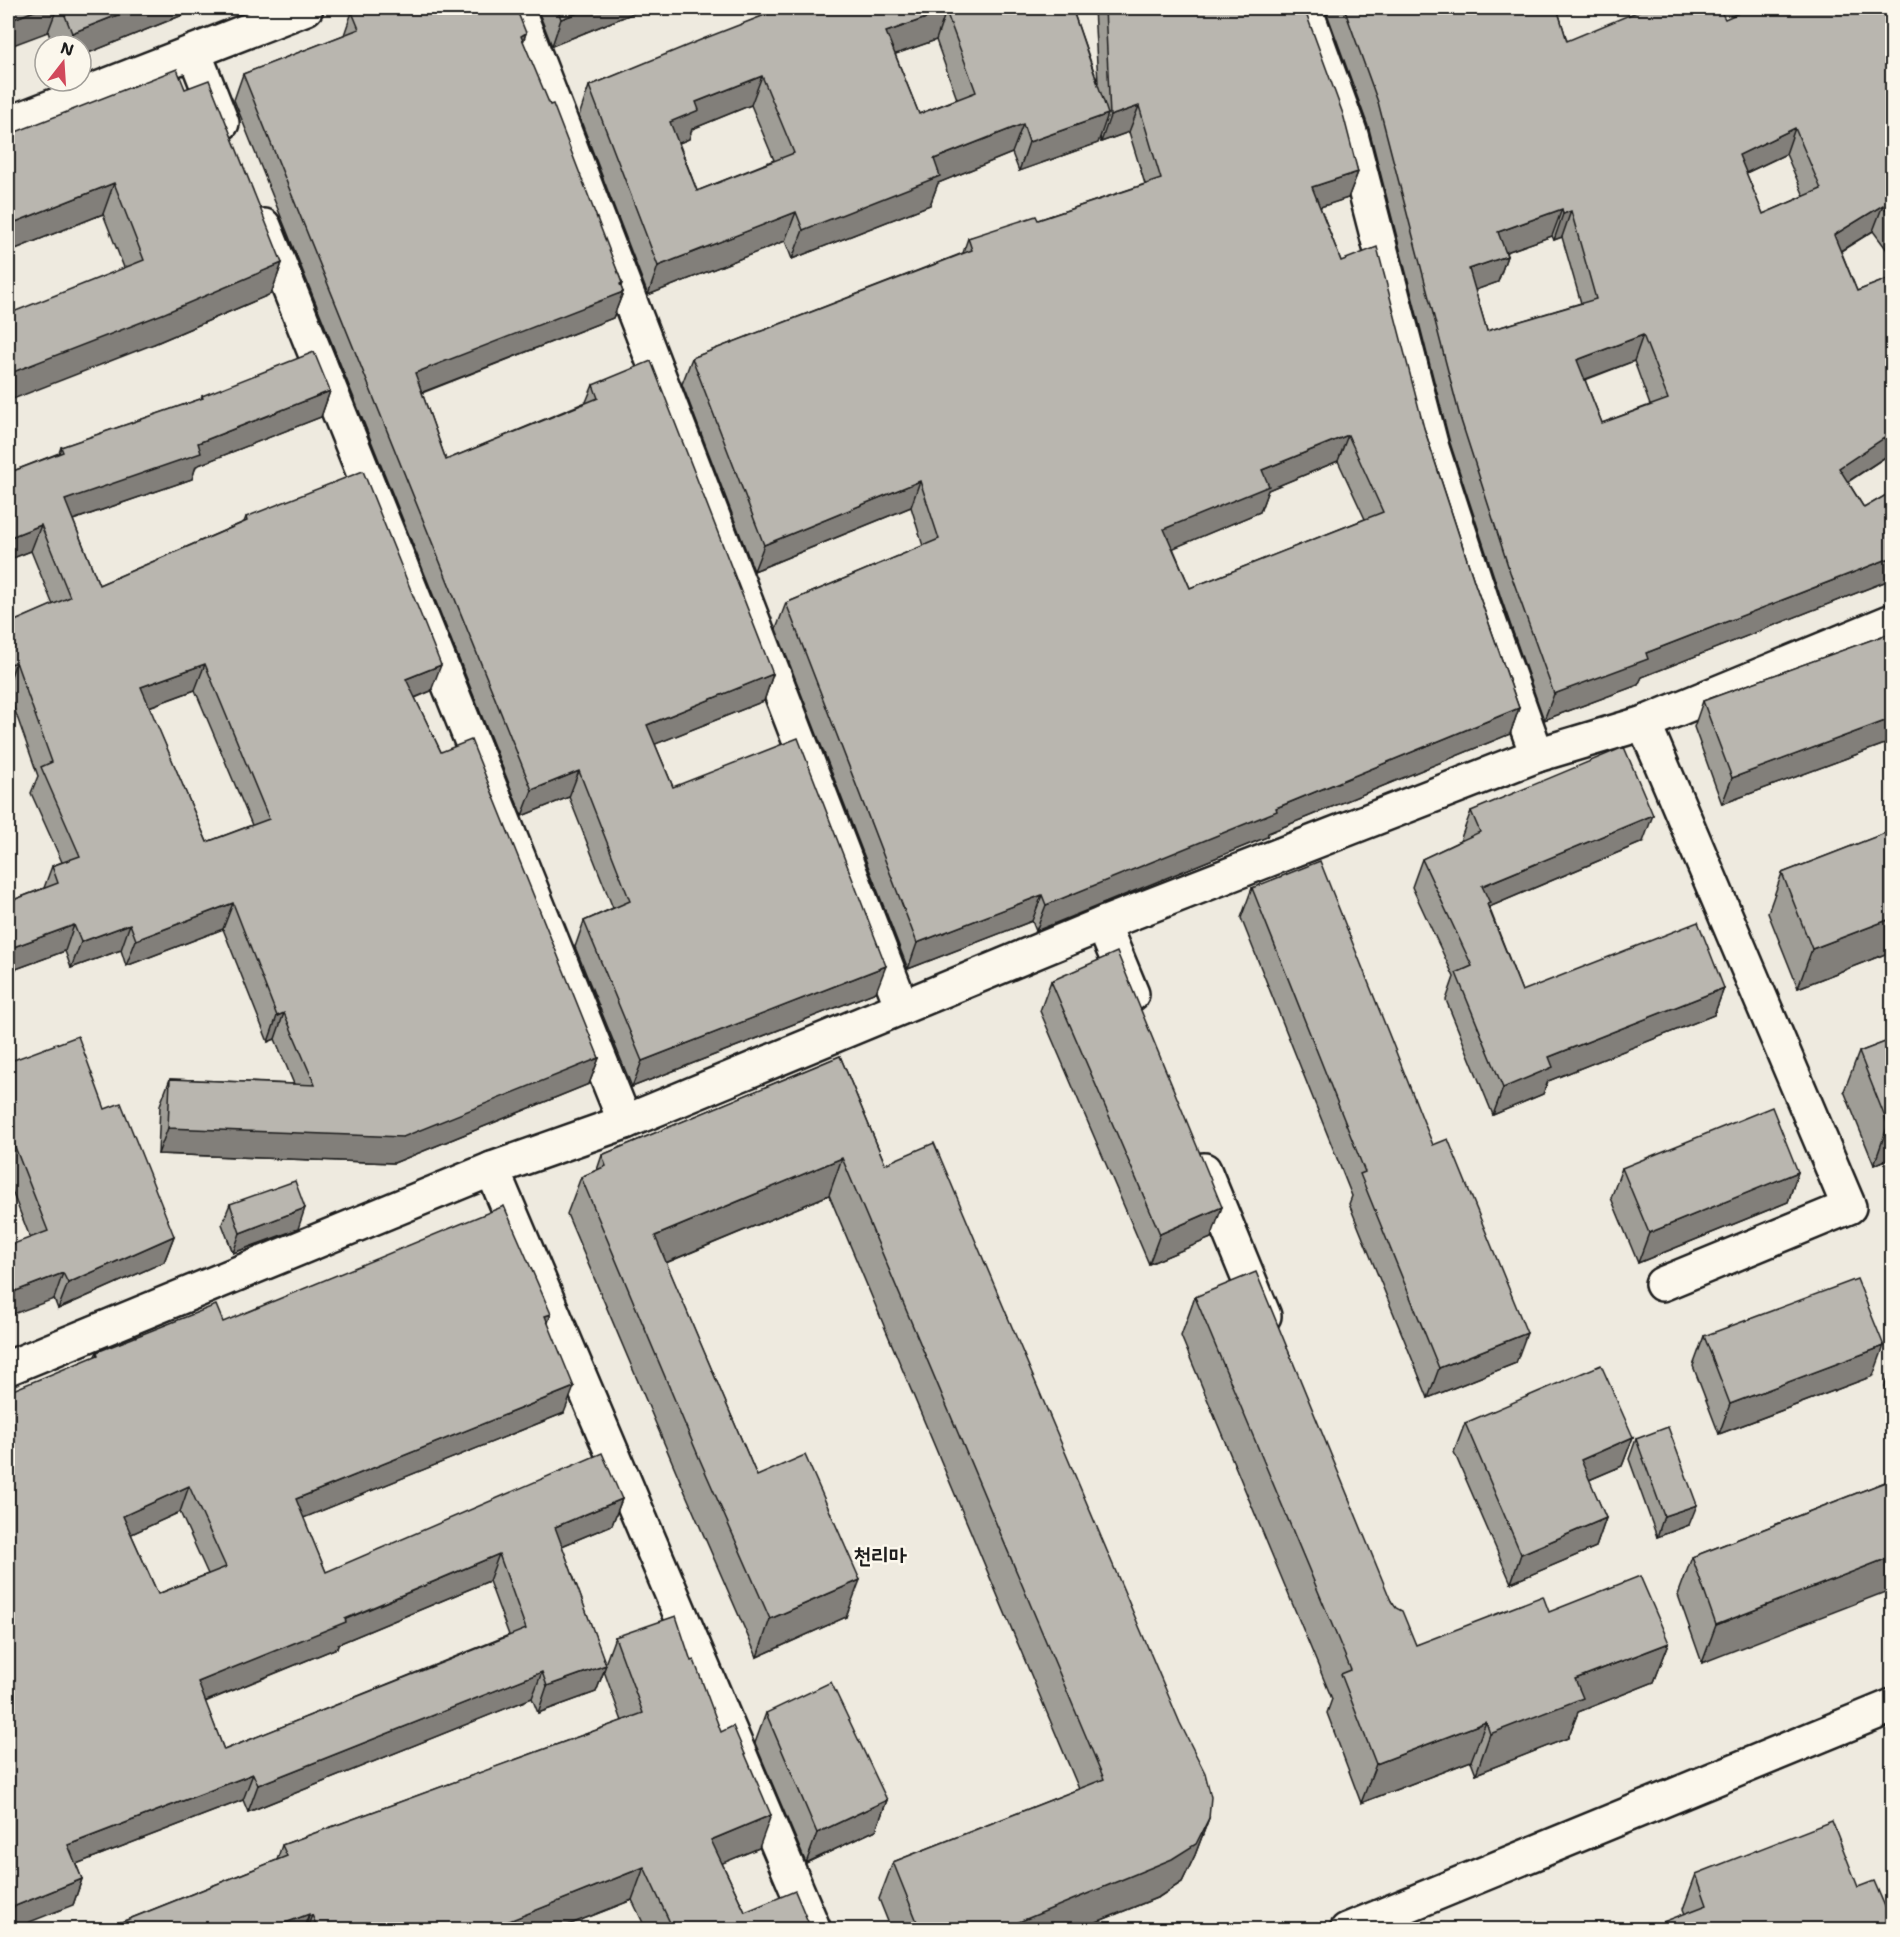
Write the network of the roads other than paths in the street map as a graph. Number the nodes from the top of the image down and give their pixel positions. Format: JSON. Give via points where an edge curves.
{"nodes":[{"id":1,"x":306,"y":8,"type":"edge"},
{"id":2,"x":517,"y":8,"type":"edge"},
{"id":3,"x":1305,"y":8,"type":"edge"},
{"id":4,"x":194,"y":52,"type":"junction"},
{"id":5,"x":8,"y":124,"type":"edge"},
{"id":6,"x":234,"y":151,"type":"edge"},
{"id":7,"x":252,"y":195,"type":"edge"},
{"id":8,"x":1893,"y":621,"type":"edge"},
{"id":9,"x":1644,"y":723,"type":"junction"},
{"id":10,"x":1537,"y":755,"type":"junction"},
{"id":11,"x":1103,"y":924,"type":"junction"},
{"id":12,"x":903,"y":1007,"type":"junction"},
{"id":13,"x":1144,"y":1024,"type":"edge"},
{"id":14,"x":625,"y":1122,"type":"junction"},
{"id":15,"x":1194,"y":1145,"type":"edge"},
{"id":16,"x":492,"y":1169,"type":"junction"},
{"id":17,"x":1662,"y":1284,"type":"dead end"},
{"id":18,"x":1276,"y":1345,"type":"edge"},
{"id":19,"x":8,"y":1368,"type":"edge"},
{"id":20,"x":1893,"y":1706,"type":"edge"},
{"id":21,"x":814,"y":1929,"type":"edge"},
{"id":22,"x":1347,"y":1929,"type":"edge"}],
"edges":[{"from":1,"to":4,"type":"street"},
{"from":2,"to":12,"type":"street"},
{"from":3,"to":10,"type":"street","via":[[1351,135],[1432,448]]},
{"from":4,"to":5,"type":"street"},
{"from":4,"to":6,"type":"street"},
{"from":7,"to":14,"type":"street"},
{"from":8,"to":9,"type":"street"},
{"from":9,"to":10,"type":"street"},
{"from":9,"to":17,"type":"street","via":[[1849,1207]]},
{"from":10,"to":11,"type":"street"},
{"from":11,"to":12,"type":"street"},
{"from":11,"to":13,"type":"street"},
{"from":12,"to":14,"type":"street"},
{"from":14,"to":16,"type":"street"},
{"from":15,"to":18,"type":"street"},
{"from":16,"to":19,"type":"street"},
{"from":16,"to":21,"type":"street"},
{"from":20,"to":22,"type":"street"}]}
